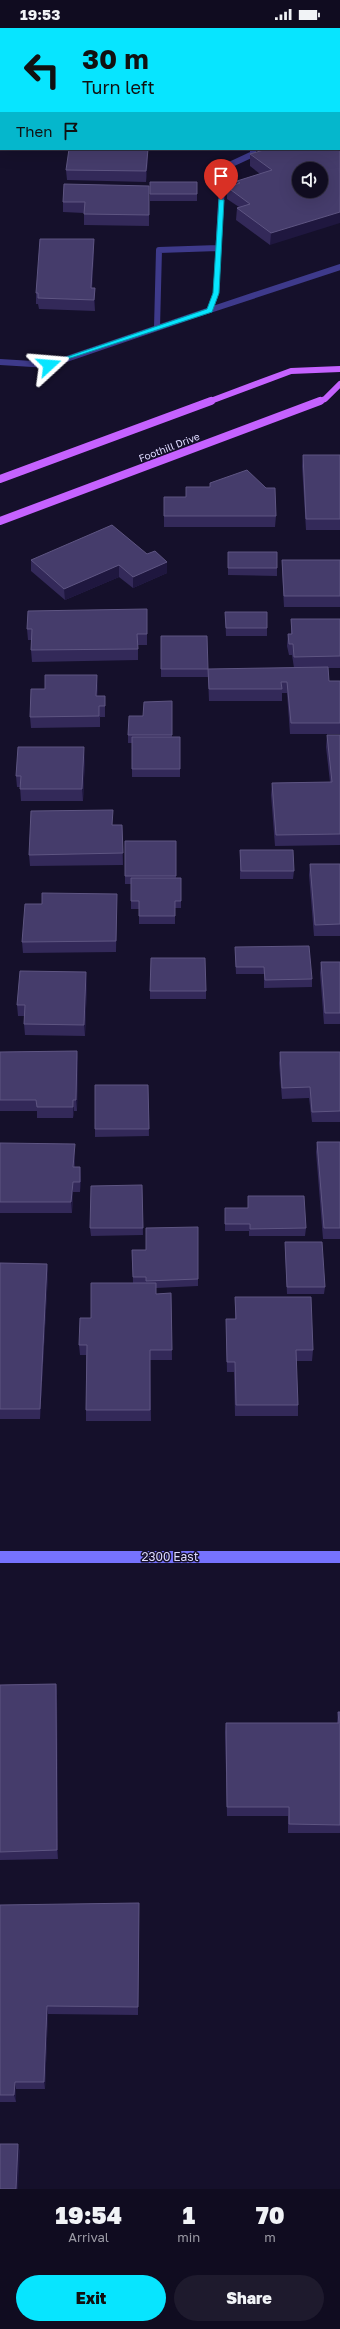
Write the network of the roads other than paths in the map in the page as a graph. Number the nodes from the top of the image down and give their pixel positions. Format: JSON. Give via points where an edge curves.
{"nodes":[{"id":1,"x":255,"y":152,"type":"edge"},
{"id":2,"x":218,"y":248,"type":"junction"},
{"id":3,"x":340,"y":267,"type":"edge"},
{"id":4,"x":210,"y":310,"type":"junction"},
{"id":5,"x":157,"y":328,"type":"junction"},
{"id":6,"x":0,"y":362,"type":"edge"},
{"id":7,"x":340,"y":368,"type":"edge"},
{"id":8,"x":340,"y":384,"type":"edge"},
{"id":9,"x":0,"y":478,"type":"edge"},
{"id":10,"x":0,"y":521,"type":"edge"},
{"id":11,"x":0,"y":1557,"type":"edge"},
{"id":12,"x":340,"y":1557,"type":"edge"}],
"edges":[{"from":1,"to":2,"type":"lane","via":[[223,168]]},
{"from":2,"to":4,"type":"lane","via":[[216,293]]},
{"from":2,"to":5,"type":"lane","via":[[159,250]]},
{"from":3,"to":4,"type":"lane"},
{"from":4,"to":5,"type":"lane"},
{"from":5,"to":6,"type":"lane","via":[[49,365]]},
{"from":7,"to":9,"type":"main road","via":[[291,371]]},
{"from":8,"to":10,"type":"main road","name":"Foothill Drive","via":[[325,399]]},
{"from":11,"to":12,"type":"street","name":"2300 East"}]}
